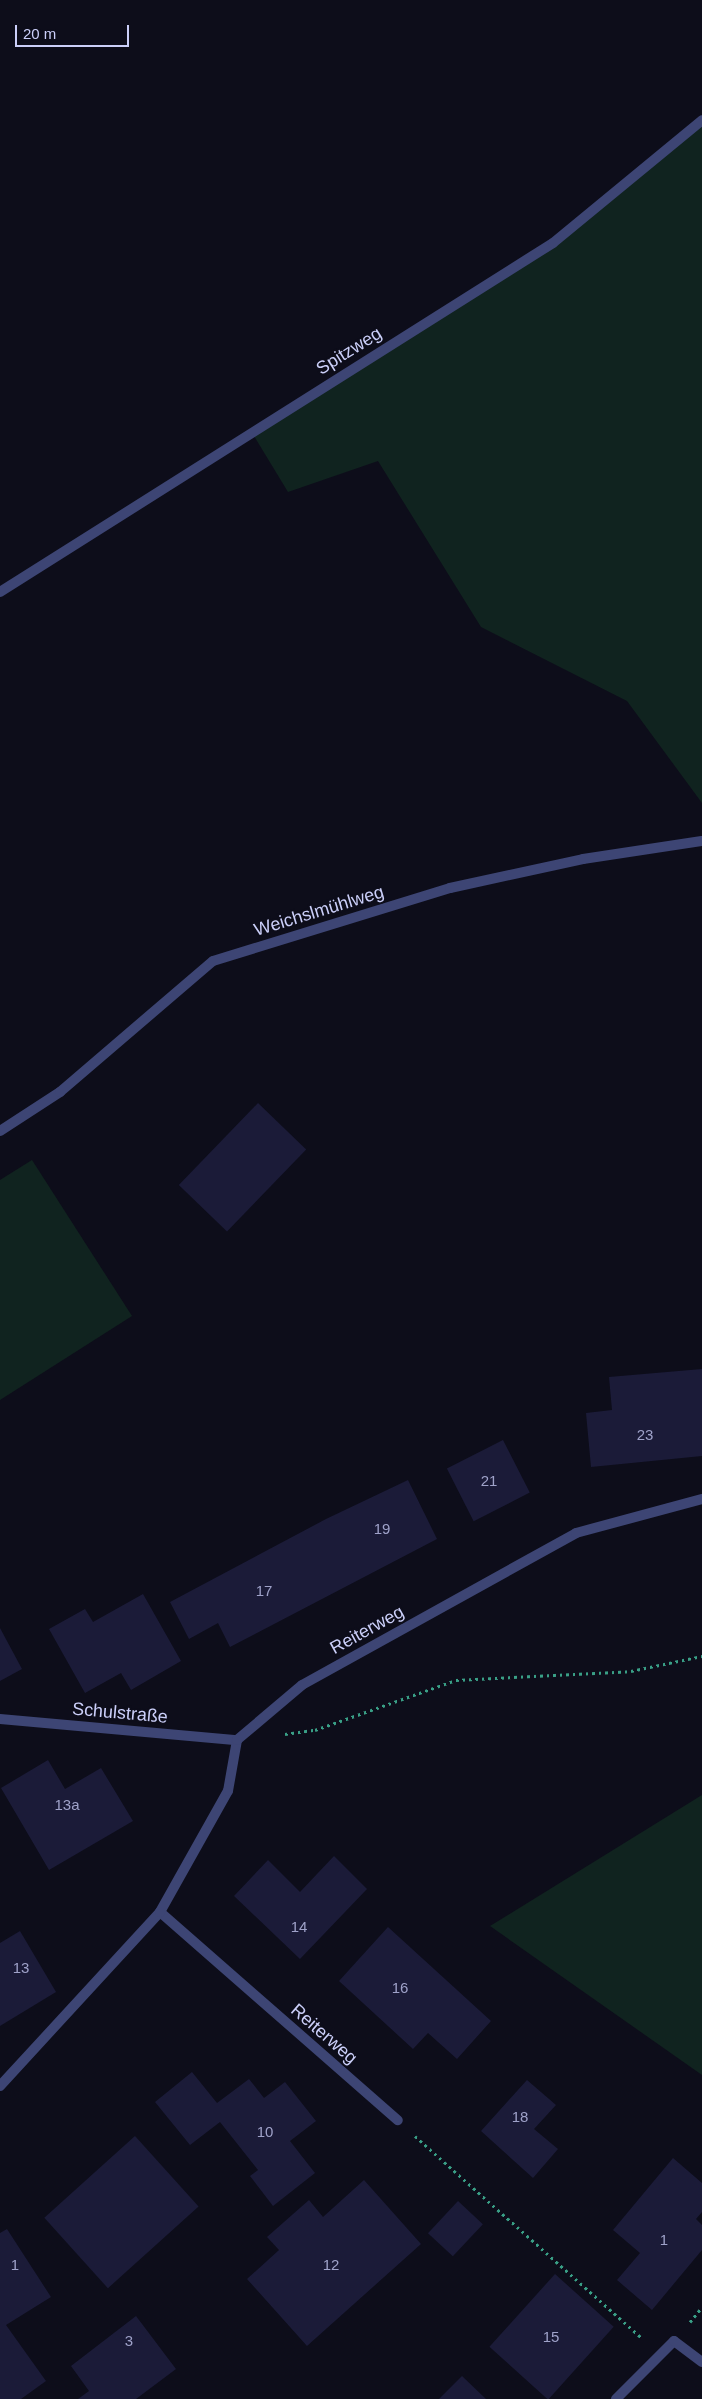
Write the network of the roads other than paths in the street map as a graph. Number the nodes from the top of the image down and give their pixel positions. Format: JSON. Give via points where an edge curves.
{"nodes":[{"id":1,"x":702,"y":120,"type":"edge"},
{"id":2,"x":0,"y":592,"type":"edge"},
{"id":3,"x":702,"y":841,"type":"edge"},
{"id":4,"x":0,"y":1131,"type":"edge"},
{"id":5,"x":702,"y":1499,"type":"edge"},
{"id":6,"x":0,"y":1719,"type":"edge"},
{"id":7,"x":237,"y":1740,"type":"junction"},
{"id":8,"x":160,"y":1912,"type":"junction"},
{"id":9,"x":0,"y":2086,"type":"edge"},
{"id":10,"x":398,"y":2120,"type":"road end"},
{"id":11,"x":702,"y":2362,"type":"edge"},
{"id":12,"x":616,"y":2399,"type":"edge"}],
"edges":[{"from":1,"to":2,"type":"street","name":"Spitzweg","via":[[554,243]]},
{"from":3,"to":4,"type":"street","name":"Weichslmühlweg","via":[[583,859],[450,888],[213,961],[60,1092]]},
{"from":5,"to":7,"type":"street","name":"Reiterweg","via":[[576,1534],[302,1685]]},
{"from":6,"to":7,"type":"street","name":"Schulstraße"},
{"from":7,"to":8,"type":"street","via":[[228,1791]]},
{"from":8,"to":9,"type":"street"},
{"from":8,"to":10,"type":"street","name":"Reiterweg"},
{"from":11,"to":12,"type":"street","via":[[674,2341]]}]}
